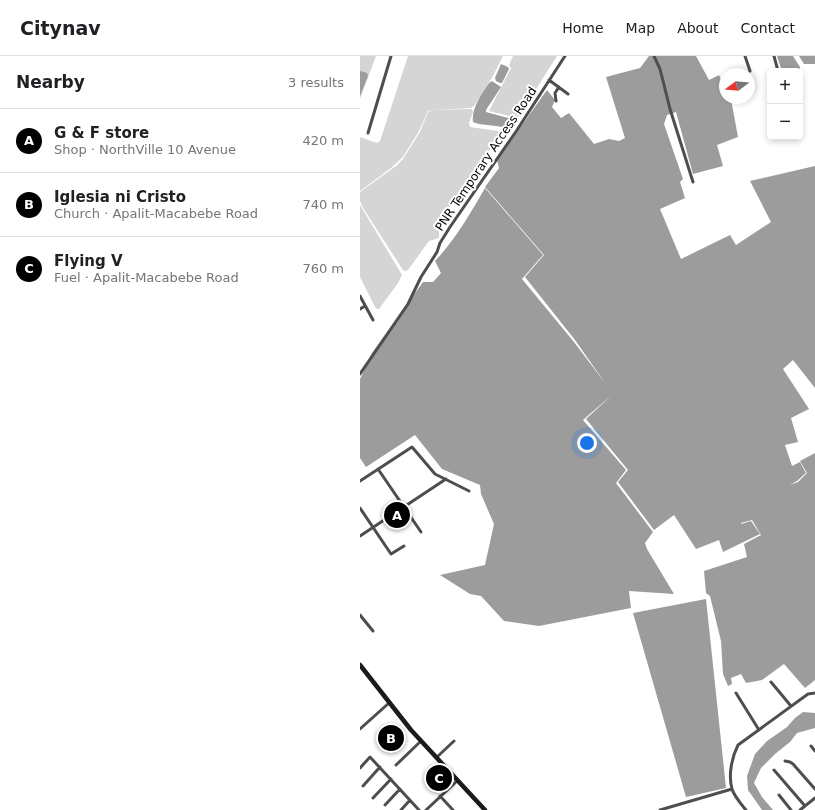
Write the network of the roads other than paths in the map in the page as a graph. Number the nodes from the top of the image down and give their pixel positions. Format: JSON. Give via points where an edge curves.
{"nodes":[{"id":1,"x":391,"y":56,"type":"edge"},
{"id":2,"x":565,"y":56,"type":"edge"},
{"id":3,"x":654,"y":56,"type":"edge"},
{"id":4,"x":745,"y":56,"type":"edge"},
{"id":5,"x":774,"y":56,"type":"edge"},
{"id":6,"x":749,"y":68,"type":"edge"},
{"id":7,"x":777,"y":68,"type":"edge"},
{"id":8,"x":549,"y":80,"type":"junction"},
{"id":9,"x":559,"y":87,"type":"junction"},
{"id":10,"x":568,"y":94,"type":"dead end"},
{"id":11,"x":556,"y":100,"type":"dead end"},
{"id":12,"x":368,"y":134,"type":"dead end"},
{"id":13,"x":693,"y":182,"type":"dead end"},
{"id":14,"x":360,"y":297,"type":"edge"},
{"id":15,"x":365,"y":306,"type":"junction"},
{"id":16,"x":360,"y":309,"type":"edge"},
{"id":17,"x":373,"y":320,"type":"dead end"},
{"id":18,"x":360,"y":374,"type":"edge"},
{"id":19,"x":378,"y":469,"type":"junction"},
{"id":20,"x":446,"y":479,"type":"junction"},
{"id":21,"x":360,"y":481,"type":"edge"},
{"id":22,"x":469,"y":491,"type":"dead end"},
{"id":23,"x":404,"y":507,"type":"junction"},
{"id":24,"x":360,"y":508,"type":"edge"},
{"id":25,"x":373,"y":527,"type":"junction"},
{"id":26,"x":421,"y":532,"type":"dead end"},
{"id":27,"x":360,"y":536,"type":"edge"},
{"id":28,"x":404,"y":546,"type":"dead end"},
{"id":29,"x":360,"y":615,"type":"edge"},
{"id":30,"x":373,"y":631,"type":"dead end"},
{"id":31,"x":360,"y":665,"type":"edge"},
{"id":32,"x":771,"y":682,"type":"dead end"},
{"id":33,"x":736,"y":693,"type":"dead end"},
{"id":34,"x":815,"y":693,"type":"edge"},
{"id":35,"x":389,"y":703,"type":"junction"},
{"id":36,"x":791,"y":706,"type":"junction"},
{"id":37,"x":360,"y":729,"type":"edge"},
{"id":38,"x":759,"y":730,"type":"junction"},
{"id":39,"x":421,"y":741,"type":"junction"},
{"id":40,"x":454,"y":741,"type":"dead end"},
{"id":41,"x":811,"y":746,"type":"dead end"},
{"id":42,"x":815,"y":751,"type":"edge"},
{"id":43,"x":437,"y":758,"type":"junction"},
{"id":44,"x":785,"y":762,"type":"dead end"},
{"id":45,"x":396,"y":766,"type":"dead end"},
{"id":46,"x":380,"y":767,"type":"junction"},
{"id":47,"x":360,"y":768,"type":"edge"},
{"id":48,"x":774,"y":770,"type":"dead end"},
{"id":49,"x":391,"y":779,"type":"junction"},
{"id":50,"x":458,"y":780,"type":"junction"},
{"id":51,"x":363,"y":786,"type":"dead end"},
{"id":52,"x":400,"y":789,"type":"junction"},
{"id":53,"x":815,"y":789,"type":"edge"},
{"id":54,"x":732,"y":790,"type":"junction"},
{"id":55,"x":779,"y":795,"type":"dead end"},
{"id":56,"x":440,"y":796,"type":"junction"},
{"id":57,"x":373,"y":798,"type":"dead end"},
{"id":58,"x":815,"y":798,"type":"edge"},
{"id":59,"x":410,"y":800,"type":"junction"},
{"id":60,"x":385,"y":805,"type":"dead end"},
{"id":61,"x":430,"y":806,"type":"junction"},
{"id":62,"x":805,"y":806,"type":"junction"},
{"id":63,"x":401,"y":810,"type":"edge"},
{"id":64,"x":419,"y":810,"type":"edge"},
{"id":65,"x":426,"y":810,"type":"edge"},
{"id":66,"x":433,"y":810,"type":"edge"},
{"id":67,"x":453,"y":810,"type":"edge"},
{"id":68,"x":485,"y":810,"type":"edge"},
{"id":69,"x":660,"y":810,"type":"edge"},
{"id":70,"x":746,"y":810,"type":"edge"},
{"id":71,"x":791,"y":810,"type":"edge"},
{"id":72,"x":800,"y":810,"type":"edge"}],
"edges":[{"from":1,"to":12,"type":"street"},
{"from":2,"to":8,"type":"street","name":"PNR Temporary Access Road"},
{"from":3,"to":13,"type":"street"},
{"from":4,"to":6,"type":"street"},
{"from":5,"to":7,"type":"street"},
{"from":8,"to":9,"type":"street"},
{"from":8,"to":18,"type":"street","name":"PNR Temporary Access Road","via":[[450,227],[408,304]]},
{"from":9,"to":10,"type":"street"},
{"from":9,"to":11,"type":"street","via":[[555,93]]},
{"from":14,"to":15,"type":"street"},
{"from":15,"to":16,"type":"street"},
{"from":15,"to":17,"type":"street"},
{"from":19,"to":20,"type":"street","via":[[412,447],[435,474]]},
{"from":19,"to":21,"type":"street"},
{"from":19,"to":23,"type":"street"},
{"from":20,"to":22,"type":"street"},
{"from":20,"to":23,"type":"street"},
{"from":23,"to":25,"type":"street"},
{"from":23,"to":26,"type":"street"},
{"from":24,"to":25,"type":"street"},
{"from":25,"to":27,"type":"street"},
{"from":25,"to":28,"type":"street","via":[[391,554]]},
{"from":29,"to":30,"type":"street"},
{"from":31,"to":35,"type":"main road"},
{"from":32,"to":36,"type":"street"},
{"from":33,"to":38,"type":"street"},
{"from":34,"to":36,"type":"street","via":[[808,694]]},
{"from":35,"to":37,"type":"street"},
{"from":35,"to":39,"type":"main road"},
{"from":36,"to":38,"type":"street"},
{"from":38,"to":54,"type":"street","via":[[738,745],[730,778]]},
{"from":39,"to":43,"type":"main road"},
{"from":39,"to":45,"type":"street"},
{"from":40,"to":43,"type":"street"},
{"from":41,"to":42,"type":"street"},
{"from":43,"to":50,"type":"main road"},
{"from":44,"to":53,"type":"street","via":[[793,764]]},
{"from":46,"to":47,"type":"street","via":[[370,757]]},
{"from":46,"to":49,"type":"street"},
{"from":46,"to":51,"type":"street"},
{"from":48,"to":62,"type":"street"},
{"from":49,"to":52,"type":"street"},
{"from":49,"to":57,"type":"street"},
{"from":50,"to":56,"type":"street"},
{"from":50,"to":68,"type":"main road"},
{"from":52,"to":59,"type":"street"},
{"from":52,"to":60,"type":"street"},
{"from":54,"to":69,"type":"street"},
{"from":54,"to":70,"type":"street"},
{"from":55,"to":71,"type":"street"},
{"from":56,"to":61,"type":"street"},
{"from":56,"to":67,"type":"street"},
{"from":58,"to":62,"type":"street"},
{"from":59,"to":63,"type":"street"},
{"from":59,"to":64,"type":"street"},
{"from":61,"to":65,"type":"street"},
{"from":61,"to":66,"type":"street"},
{"from":62,"to":72,"type":"street"}]}
